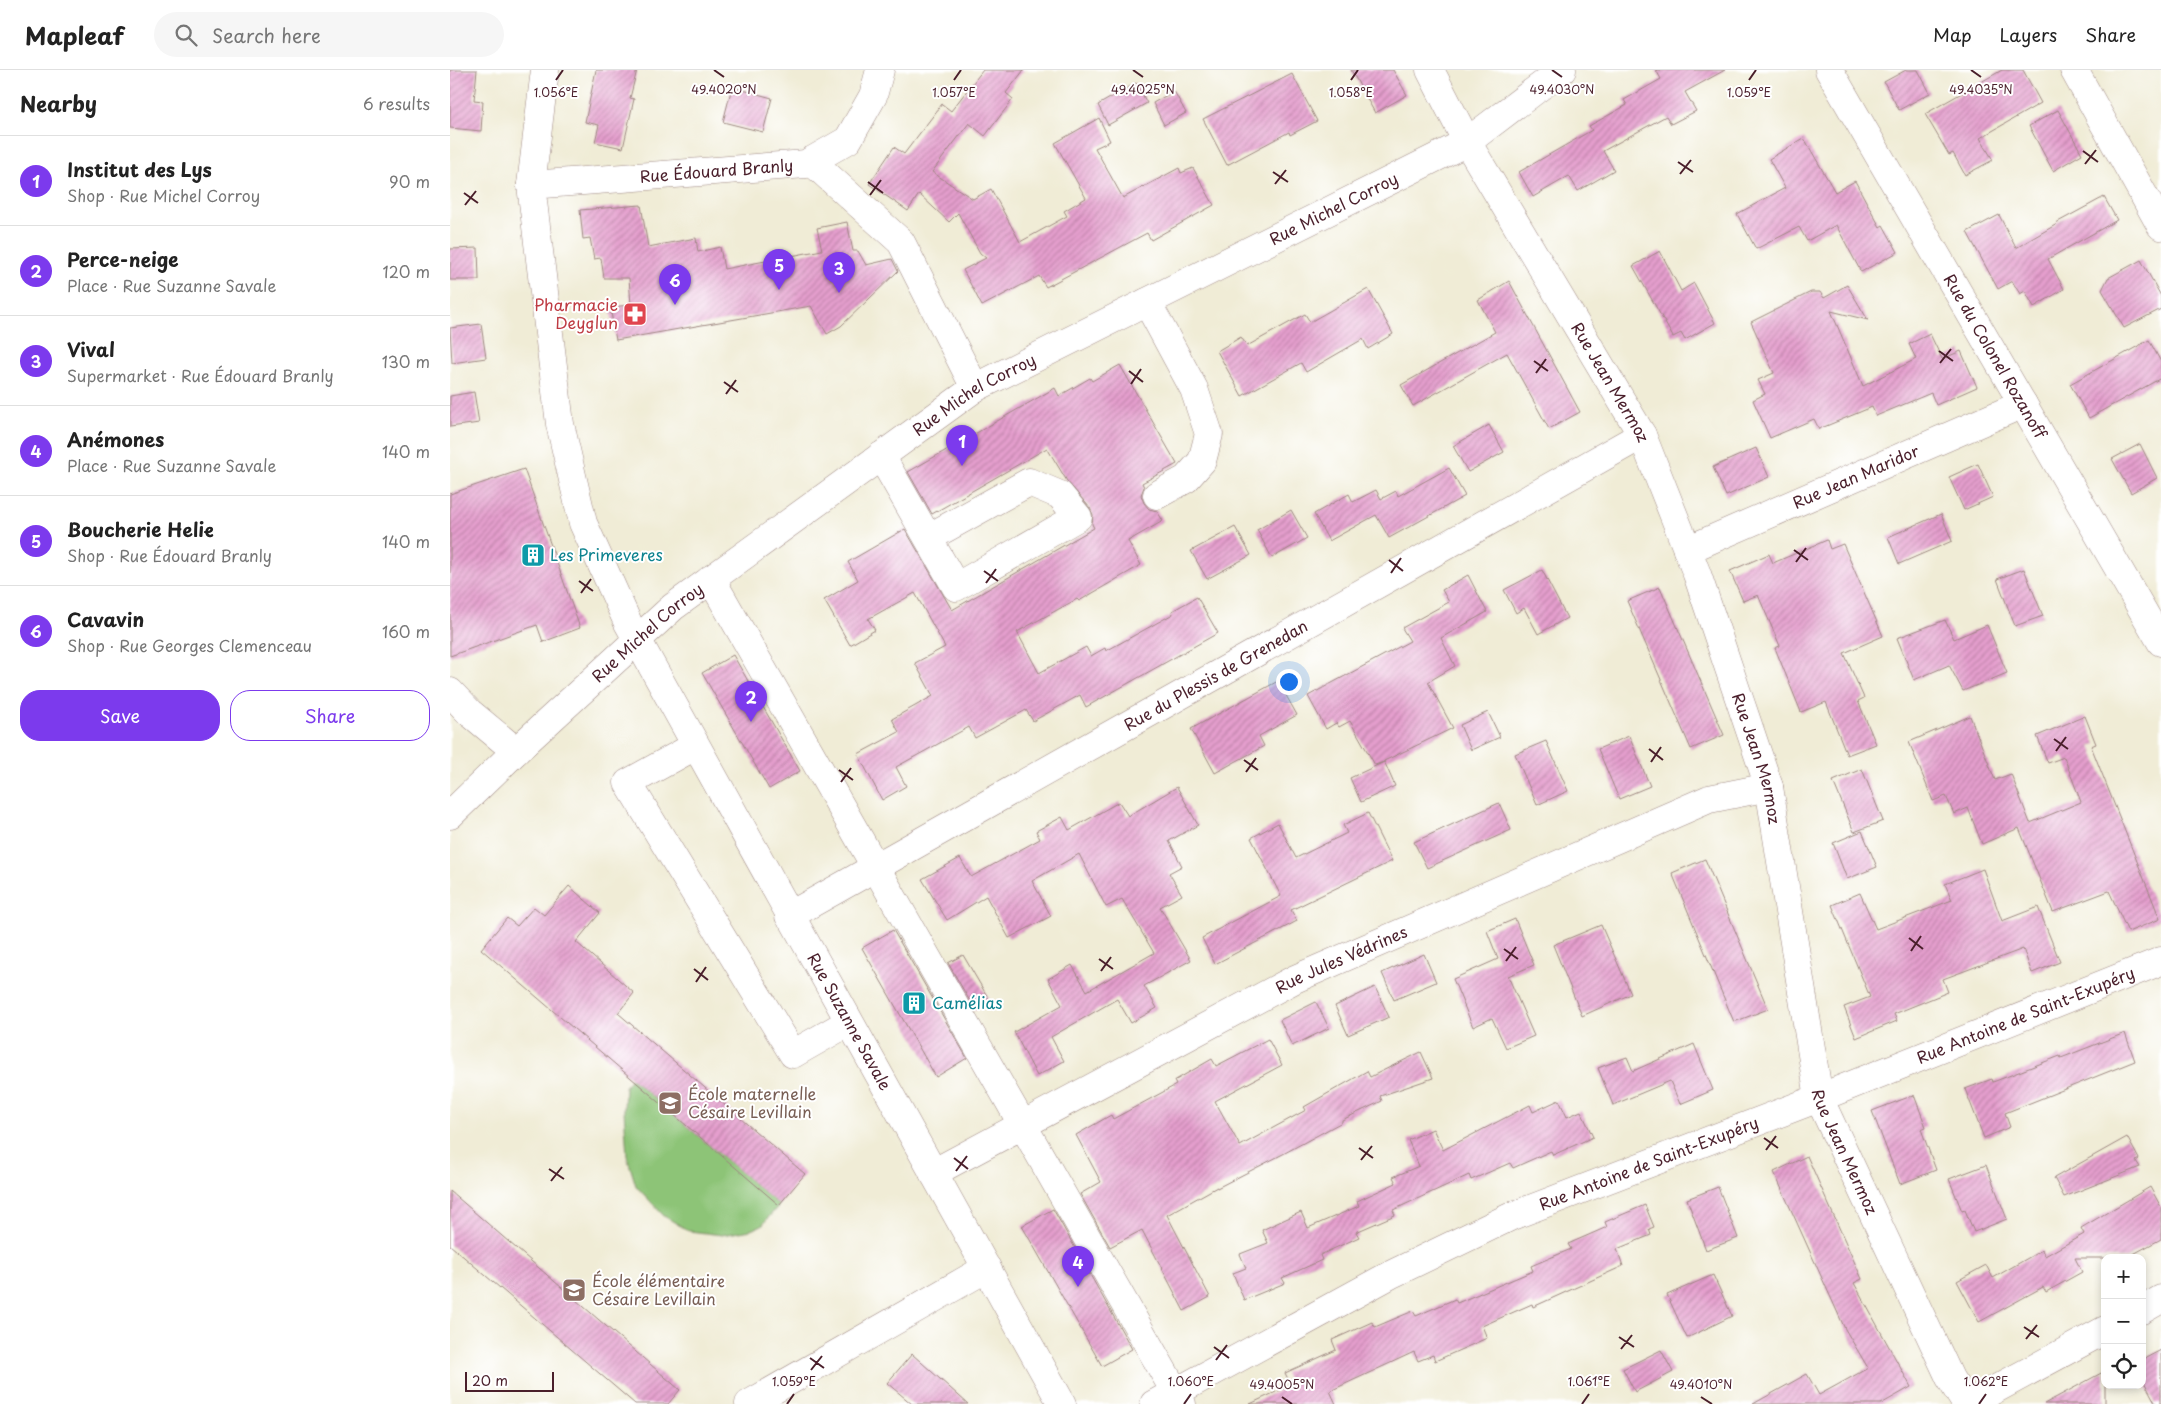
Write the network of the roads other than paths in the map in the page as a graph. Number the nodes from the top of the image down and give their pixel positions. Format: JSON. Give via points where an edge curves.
{"nodes":[{"id":1,"x":545,"y":70,"type":"edge"},
{"id":2,"x":880,"y":70,"type":"edge"},
{"id":3,"x":1430,"y":70,"type":"edge"},
{"id":4,"x":1562,"y":70,"type":"edge"},
{"id":5,"x":1829,"y":70,"type":"edge"},
{"id":6,"x":2074,"y":70,"type":"edge"},
{"id":7,"x":1467,"y":142,"type":"junction"},
{"id":8,"x":811,"y":161,"type":"junction"},
{"id":9,"x":531,"y":184,"type":"junction"},
{"id":10,"x":2161,"y":226,"type":"edge"},
{"id":11,"x":1147,"y":302,"type":"junction"},
{"id":12,"x":975,"y":388,"type":"junction"},
{"id":13,"x":2023,"y":404,"type":"junction"},
{"id":14,"x":1642,"y":435,"type":"junction"},
{"id":15,"x":881,"y":456,"type":"junction"},
{"id":16,"x":1157,"y":495,"type":"dead end"},
{"id":17,"x":928,"y":538,"type":"junction"},
{"id":18,"x":1687,"y":550,"type":"junction"},
{"id":19,"x":711,"y":580,"type":"junction"},
{"id":20,"x":638,"y":638,"type":"junction"},
{"id":21,"x":2161,"y":642,"type":"edge"},
{"id":22,"x":450,"y":692,"type":"edge"},
{"id":23,"x":695,"y":746,"type":"junction"},
{"id":24,"x":516,"y":751,"type":"junction"},
{"id":25,"x":1769,"y":786,"type":"junction"},
{"id":26,"x":450,"y":815,"type":"edge"},
{"id":27,"x":875,"y":867,"type":"junction"},
{"id":28,"x":789,"y":916,"type":"junction"},
{"id":29,"x":2161,"y":961,"type":"edge"},
{"id":30,"x":849,"y":1022,"type":"junction"},
{"id":31,"x":1819,"y":1098,"type":"junction"},
{"id":32,"x":1023,"y":1125,"type":"junction"},
{"id":33,"x":933,"y":1173,"type":"junction"},
{"id":34,"x":987,"y":1268,"type":"junction"},
{"id":35,"x":2161,"y":1299,"type":"edge"},
{"id":36,"x":2146,"y":1308,"type":"edge"},
{"id":37,"x":2101,"y":1332,"type":"edge"},
{"id":38,"x":1170,"y":1400,"type":"edge"},
{"id":39,"x":749,"y":1404,"type":"edge"},
{"id":40,"x":1062,"y":1404,"type":"edge"},
{"id":41,"x":1967,"y":1404,"type":"edge"}],
"edges":[{"from":1,"to":9,"type":"street","name":"Rue Suzanne Savale"},
{"from":2,"to":8,"type":"street","name":"Rue Édouard Branly","via":[[873,96],[848,140]]},
{"from":3,"to":7,"type":"street","name":"Rue Jean Mermoz"},
{"from":4,"to":7,"type":"street","name":"Rue Michel Corroy"},
{"from":5,"to":13,"type":"street","name":"Rue du Colonel Rozanoff"},
{"from":6,"to":10,"type":"street"},
{"from":7,"to":11,"type":"street","name":"Rue Michel Corroy"},
{"from":7,"to":14,"type":"street","name":"Rue Jean Mermoz"},
{"from":8,"to":9,"type":"street","name":"Rue Édouard Branly","via":[[806,164]]},
{"from":8,"to":12,"type":"street","via":[[901,242]]},
{"from":9,"to":20,"type":"street","name":"Rue Suzanne Savale","via":[[560,424],[583,523],[612,590]]},
{"from":11,"to":12,"type":"street","name":"Rue Michel Corroy"},
{"from":11,"to":16,"type":"street","via":[[1194,389],[1209,434],[1202,461],[1186,479]]},
{"from":12,"to":15,"type":"street","name":"Rue Michel Corroy"},
{"from":13,"to":18,"type":"street","name":"Rue Jean Maridor"},
{"from":13,"to":21,"type":"street","name":"Rue du Colonel Rozanoff"},
{"from":14,"to":18,"type":"street","name":"Rue Jean Mermoz"},
{"from":14,"to":27,"type":"street","name":"Rue du Plessis de Grenedan"},
{"from":15,"to":17,"type":"street"},
{"from":15,"to":19,"type":"street","name":"Rue Michel Corroy"},
{"from":17,"to":17,"type":"street","via":[[956,587],[1078,517],[1060,496],[1029,482]]},
{"from":18,"to":25,"type":"street","name":"Rue Jean Mermoz"},
{"from":19,"to":20,"type":"street","name":"Rue Michel Corroy"},
{"from":19,"to":27,"type":"street"},
{"from":20,"to":23,"type":"street","name":"Rue Suzanne Savale"},
{"from":20,"to":24,"type":"street","name":"Rue Michel Corroy"},
{"from":22,"to":24,"type":"street"},
{"from":23,"to":28,"type":"street","name":"Rue Suzanne Savale"},
{"from":23,"to":30,"type":"street","via":[[628,783],[793,1054]]},
{"from":24,"to":26,"type":"street","name":"Rue Michel Corroy"},
{"from":25,"to":31,"type":"street","name":"Rue Jean Mermoz"},
{"from":25,"to":32,"type":"street","name":"Rue Jules Védrines","via":[[1709,799],[1295,979]]},
{"from":27,"to":28,"type":"street","name":"Rue du Plessis de Grenedan"},
{"from":27,"to":32,"type":"street"},
{"from":28,"to":30,"type":"street","name":"Rue Suzanne Savale"},
{"from":29,"to":31,"type":"street","name":"Rue Antoine de Saint-Exupéry"},
{"from":30,"to":33,"type":"street","name":"Rue Suzanne Savale"},
{"from":31,"to":38,"type":"street","name":"Rue Antoine de Saint-Exupéry","via":[[1512,1216],[1390,1275]]},
{"from":31,"to":41,"type":"street","name":"Rue Jean Mermoz","via":[[1950,1378]]},
{"from":32,"to":33,"type":"street","name":"Rue Jules Védrines"},
{"from":32,"to":38,"type":"street"},
{"from":33,"to":34,"type":"street","name":"Rue Suzanne Savale"},
{"from":34,"to":39,"type":"street"},
{"from":34,"to":40,"type":"street","name":"Rue Suzanne Savale"},
{"from":35,"to":36,"type":"street"},
{"from":37,"to":41,"type":"street"}]}
